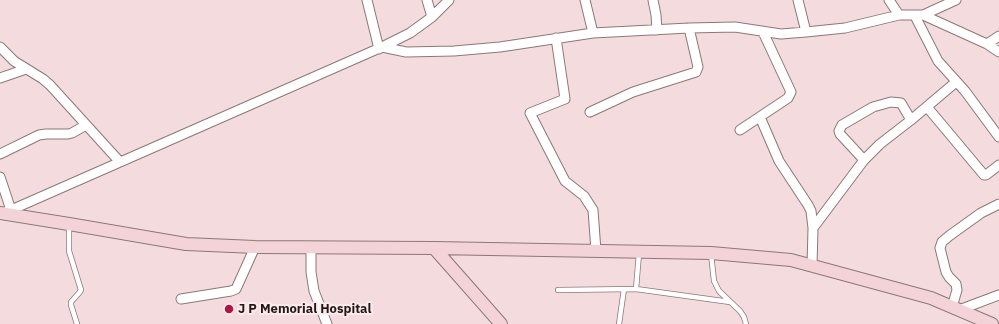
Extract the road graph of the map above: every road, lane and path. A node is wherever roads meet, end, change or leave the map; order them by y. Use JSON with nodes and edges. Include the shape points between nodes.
{"nodes":[{"id":1,"x":367,"y":0,"type":"edge"},
{"id":2,"x":427,"y":0,"type":"edge"},
{"id":3,"x":449,"y":0,"type":"edge"},
{"id":4,"x":585,"y":0,"type":"edge"},
{"id":5,"x":653,"y":0,"type":"edge"},
{"id":6,"x":798,"y":0,"type":"edge"},
{"id":7,"x":889,"y":0,"type":"edge"},
{"id":8,"x":956,"y":0,"type":"edge"},
{"id":9,"x":899,"y":14,"type":"junction"},
{"id":10,"x":919,"y":16,"type":"junction"},
{"id":11,"x":432,"y":17,"type":"junction"},
{"id":12,"x":689,"y":28,"type":"junction"},
{"id":13,"x":657,"y":30,"type":"junction"},
{"id":14,"x":763,"y":32,"type":"junction"},
{"id":15,"x":806,"y":32,"type":"junction"},
{"id":16,"x":593,"y":33,"type":"junction"},
{"id":17,"x":999,"y":36,"type":"edge"},
{"id":18,"x":556,"y":38,"type":"junction"},
{"id":19,"x":987,"y":44,"type":"junction"},
{"id":20,"x":0,"y":47,"type":"edge"},
{"id":21,"x":381,"y":48,"type":"junction"},
{"id":22,"x":999,"y":52,"type":"edge"},
{"id":23,"x":26,"y":69,"type":"junction"},
{"id":24,"x":0,"y":78,"type":"edge"},
{"id":25,"x":956,"y":82,"type":"junction"},
{"id":26,"x":927,"y":107,"type":"junction"},
{"id":27,"x":590,"y":112,"type":"dead end"},
{"id":28,"x":760,"y":117,"type":"junction"},
{"id":29,"x":911,"y":120,"type":"junction"},
{"id":30,"x":86,"y":125,"type":"junction"},
{"id":31,"x":740,"y":130,"type":"dead end"},
{"id":32,"x":999,"y":137,"type":"edge"},
{"id":33,"x":0,"y":154,"type":"edge"},
{"id":34,"x":864,"y":160,"type":"junction"},
{"id":35,"x":120,"y":162,"type":"junction"},
{"id":36,"x":999,"y":165,"type":"edge"},
{"id":37,"x":0,"y":177,"type":"edge"},
{"id":38,"x":999,"y":204,"type":"edge"},
{"id":39,"x":3,"y":213,"type":"edge"},
{"id":40,"x":69,"y":224,"type":"junction"},
{"id":41,"x":812,"y":228,"type":"junction"},
{"id":42,"x":254,"y":247,"type":"junction"},
{"id":43,"x":311,"y":247,"type":"junction"},
{"id":44,"x":434,"y":248,"type":"junction"},
{"id":45,"x":596,"y":251,"type":"junction"},
{"id":46,"x":639,"y":252,"type":"junction"},
{"id":47,"x":711,"y":253,"type":"junction"},
{"id":48,"x":812,"y":266,"type":"junction"},
{"id":49,"x":624,"y":289,"type":"junction"},
{"id":50,"x":636,"y":289,"type":"junction"},
{"id":51,"x":558,"y":290,"type":"dead end"},
{"id":52,"x":999,"y":295,"type":"edge"},
{"id":53,"x":181,"y":299,"type":"dead end"},
{"id":54,"x":730,"y":302,"type":"junction"},
{"id":55,"x":956,"y":309,"type":"junction"},
{"id":56,"x":77,"y":324,"type":"edge"},
{"id":57,"x":327,"y":324,"type":"edge"},
{"id":58,"x":501,"y":324,"type":"edge"},
{"id":59,"x":619,"y":324,"type":"edge"},
{"id":60,"x":746,"y":324,"type":"edge"},
{"id":61,"x":992,"y":324,"type":"edge"}],
"edges":[{"from":1,"to":21,"type":"street"},
{"from":2,"to":11,"type":"street"},
{"from":3,"to":11,"type":"street"},
{"from":4,"to":16,"type":"street"},
{"from":5,"to":13,"type":"street"},
{"from":6,"to":15,"type":"street"},
{"from":7,"to":9,"type":"street"},
{"from":8,"to":10,"type":"street"},
{"from":9,"to":10,"type":"street"},
{"from":9,"to":15,"type":"street","via":[[845,28]]},
{"from":10,"to":19,"type":"street"},
{"from":10,"to":25,"type":"street","via":[[938,61]]},
{"from":11,"to":21,"type":"street","via":[[410,33]]},
{"from":12,"to":13,"type":"street"},
{"from":12,"to":14,"type":"street","via":[[735,27]]},
{"from":12,"to":27,"type":"street","via":[[698,67],[696,72],[632,92]]},
{"from":13,"to":16,"type":"street"},
{"from":14,"to":15,"type":"street"},
{"from":14,"to":28,"type":"street","via":[[791,92],[788,98]]},
{"from":16,"to":18,"type":"street"},
{"from":17,"to":19,"type":"street"},
{"from":18,"to":21,"type":"street","via":[[454,51],[406,52]]},
{"from":18,"to":45,"type":"street","via":[[564,99],[530,114],[565,181],[584,196],[593,210]]},
{"from":19,"to":22,"type":"street"},
{"from":20,"to":23,"type":"street"},
{"from":21,"to":35,"type":"street"},
{"from":23,"to":24,"type":"street"},
{"from":23,"to":30,"type":"street","via":[[50,85]]},
{"from":25,"to":26,"type":"street"},
{"from":25,"to":32,"type":"street"},
{"from":26,"to":29,"type":"street"},
{"from":26,"to":36,"type":"street","via":[[984,175]]},
{"from":28,"to":31,"type":"street"},
{"from":28,"to":41,"type":"street","via":[[779,160],[811,211]]},
{"from":29,"to":34,"type":"street"},
{"from":29,"to":34,"type":"street","via":[[903,104],[891,102],[873,107],[842,125],[840,134]]},
{"from":30,"to":33,"type":"street","via":[[68,134],[39,135]]},
{"from":30,"to":35,"type":"street"},
{"from":34,"to":41,"type":"street"},
{"from":35,"to":39,"type":"street"},
{"from":37,"to":39,"type":"street"},
{"from":38,"to":55,"type":"street","via":[[942,242],[940,248],[946,272],[956,284]]},
{"from":39,"to":40,"type":"street"},
{"from":40,"to":42,"type":"street","via":[[186,244]]},
{"from":40,"to":56,"type":"lane","via":[[69,251],[81,290],[71,302]]},
{"from":41,"to":48,"type":"street"},
{"from":42,"to":43,"type":"street"},
{"from":42,"to":53,"type":"street","via":[[236,289]]},
{"from":43,"to":44,"type":"street"},
{"from":43,"to":57,"type":"street","via":[[314,291]]},
{"from":44,"to":45,"type":"street"},
{"from":44,"to":58,"type":"street"},
{"from":45,"to":46,"type":"street"},
{"from":46,"to":47,"type":"street"},
{"from":46,"to":50,"type":"lane"},
{"from":47,"to":48,"type":"street","via":[[791,260]]},
{"from":47,"to":54,"type":"lane","via":[[714,281],[719,291]]},
{"from":48,"to":55,"type":"street","via":[[931,298]]},
{"from":49,"to":50,"type":"lane"},
{"from":49,"to":51,"type":"lane"},
{"from":49,"to":59,"type":"lane"},
{"from":50,"to":54,"type":"lane"},
{"from":52,"to":55,"type":"street"},
{"from":54,"to":60,"type":"lane","via":[[744,317]]},
{"from":55,"to":61,"type":"street"}]}
